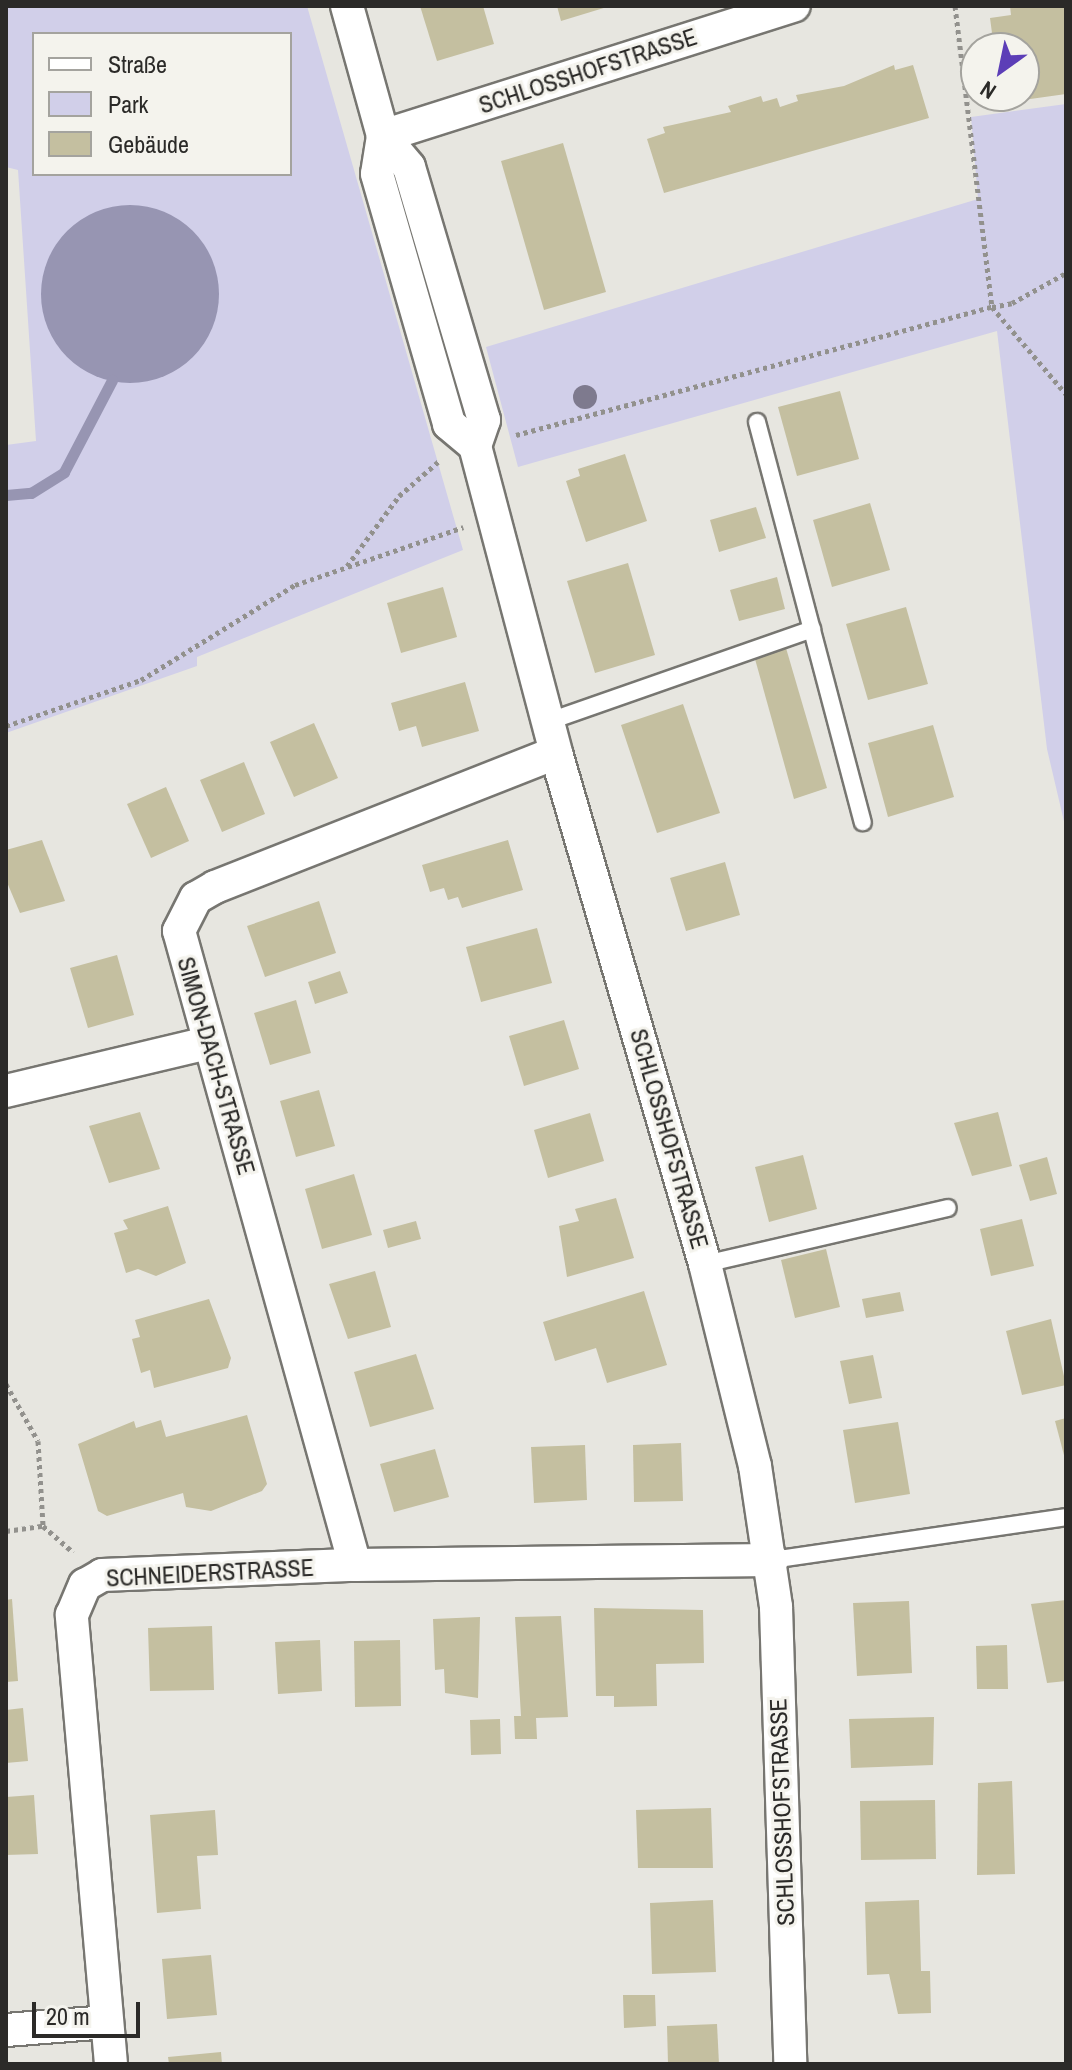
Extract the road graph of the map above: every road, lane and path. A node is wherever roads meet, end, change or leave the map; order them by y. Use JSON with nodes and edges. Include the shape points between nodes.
{"nodes":[{"id":1,"x":347,"y":6,"type":"edge"},
{"id":2,"x":794,"y":6,"type":"edge"},
{"id":3,"x":955,"y":6,"type":"edge"},
{"id":4,"x":383,"y":136,"type":"junction"},
{"id":5,"x":1066,"y":273,"type":"edge"},
{"id":6,"x":992,"y":307,"type":"junction"},
{"id":7,"x":1066,"y":394,"type":"edge"},
{"id":8,"x":757,"y":422,"type":"dead end"},
{"id":9,"x":475,"y":446,"type":"junction"},
{"id":10,"x":495,"y":517,"type":"junction"},
{"id":11,"x":347,"y":566,"type":"junction"},
{"id":12,"x":812,"y":629,"type":"junction"},
{"id":13,"x":547,"y":722,"type":"junction"},
{"id":14,"x":6,"y":726,"type":"edge"},
{"id":15,"x":556,"y":753,"type":"junction"},
{"id":16,"x":863,"y":822,"type":"dead end"},
{"id":17,"x":208,"y":1043,"type":"junction"},
{"id":18,"x":6,"y":1091,"type":"edge"},
{"id":19,"x":948,"y":1208,"type":"dead end"},
{"id":20,"x":705,"y":1264,"type":"junction"},
{"id":21,"x":6,"y":1384,"type":"edge"},
{"id":22,"x":1066,"y":1517,"type":"edge"},
{"id":23,"x":43,"y":1526,"type":"junction"},
{"id":24,"x":6,"y":1531,"type":"edge"},
{"id":25,"x":772,"y":1560,"type":"junction"},
{"id":26,"x":355,"y":1565,"type":"junction"},
{"id":27,"x":102,"y":1575,"type":"junction"},
{"id":28,"x":107,"y":2022,"type":"junction"},
{"id":29,"x":6,"y":2030,"type":"edge"},
{"id":30,"x":111,"y":2064,"type":"edge"},
{"id":31,"x":790,"y":2064,"type":"edge"}],
"edges":[{"from":1,"to":4,"type":"street","name":"SCHLOSSHOFSTRASSE"},
{"from":2,"to":4,"type":"street","name":"SCHLOSSHOFSTRASSE"},
{"from":3,"to":6,"type":"path"},
{"from":4,"to":9,"type":"street","name":"SCHLOSSHOFSTRASSE","via":[[377,174],[449,424]]},
{"from":5,"to":6,"type":"path"},
{"from":6,"to":7,"type":"path"},
{"from":6,"to":9,"type":"path"},
{"from":8,"to":12,"type":"lane"},
{"from":9,"to":10,"type":"street","name":"SCHLOSSHOFSTRASSE"},
{"from":9,"to":11,"type":"path","via":[[448,455],[412,482]]},
{"from":10,"to":11,"type":"path"},
{"from":10,"to":13,"type":"street","name":"SCHLOSSHOFSTRASSE"},
{"from":11,"to":14,"type":"path","via":[[295,585],[141,680]]},
{"from":12,"to":13,"type":"lane"},
{"from":12,"to":16,"type":"lane"},
{"from":13,"to":15,"type":"street","name":"SCHLOSSHOFSTRASSE"},
{"from":15,"to":17,"type":"street","name":"SIMON-DACH-STRASSE","via":[[196,898],[182,923],[181,951]]},
{"from":15,"to":20,"type":"street","name":"SCHLOSSHOFSTRASSE"},
{"from":17,"to":18,"type":"street"},
{"from":17,"to":26,"type":"street","name":"SIMON-DACH-STRASSE","via":[[297,1338]]},
{"from":19,"to":20,"type":"lane"},
{"from":20,"to":25,"type":"street","name":"SCHLOSSHOFSTRASSE"},
{"from":21,"to":23,"type":"path","via":[[38,1441]]},
{"from":22,"to":25,"type":"lane"},
{"from":23,"to":24,"type":"path"},
{"from":23,"to":27,"type":"path"},
{"from":25,"to":26,"type":"street","name":"SCHNEIDERSTRASSE"},
{"from":25,"to":31,"type":"street","name":"SCHLOSSHOFSTRASSE"},
{"from":26,"to":27,"type":"street","name":"SCHNEIDERSTRASSE"},
{"from":27,"to":28,"type":"street","name":"SCHNEIDERSTRASSE","via":[[85,1585],[72,1615]]},
{"from":28,"to":29,"type":"street"},
{"from":28,"to":30,"type":"street","name":"SCHNEIDERSTRASSE"}]}
